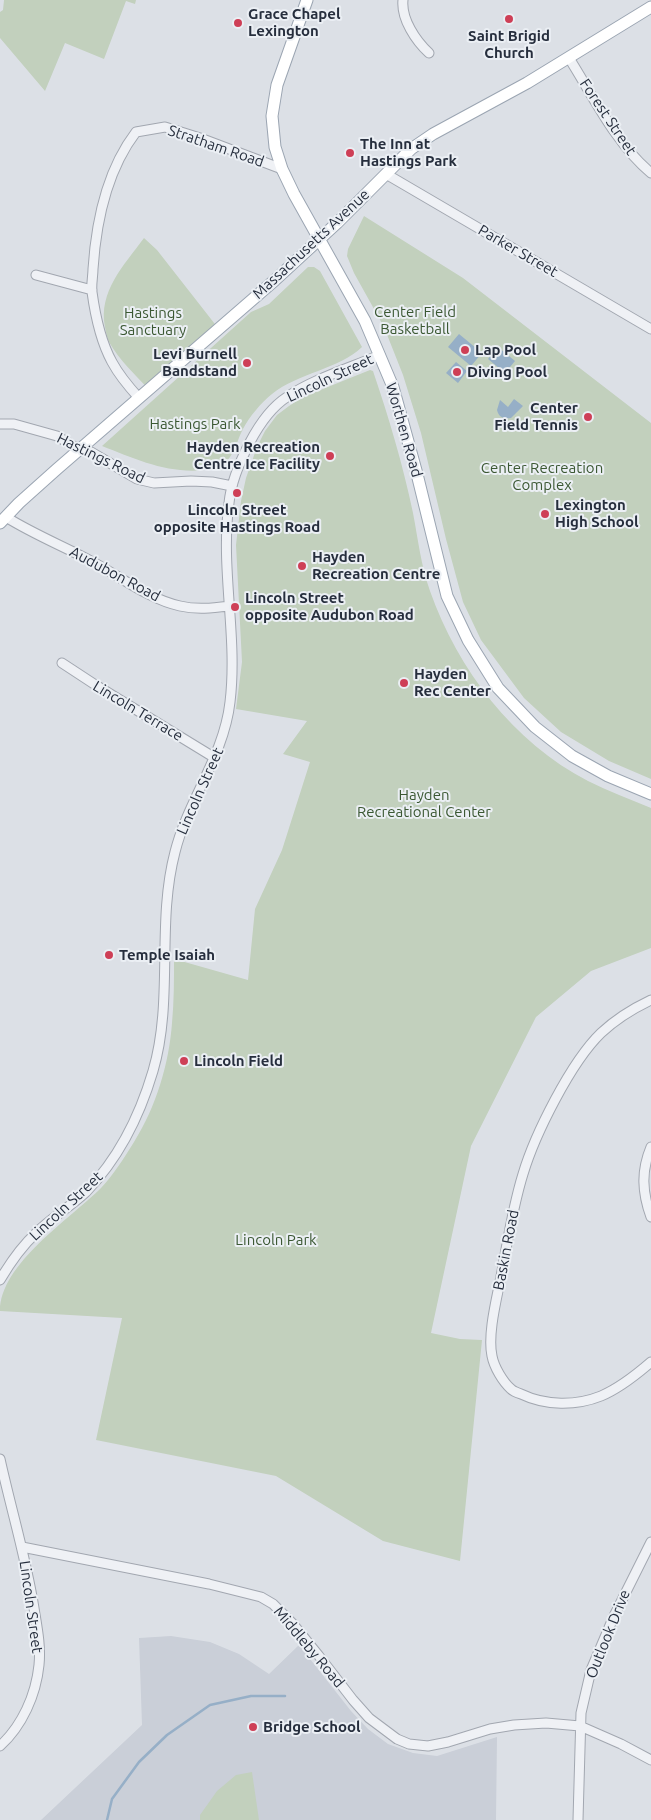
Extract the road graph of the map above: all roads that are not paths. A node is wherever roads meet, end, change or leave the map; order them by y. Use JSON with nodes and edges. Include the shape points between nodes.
{"nodes":[{"id":1,"x":307,"y":0,"type":"edge"},
{"id":2,"x":403,"y":0,"type":"edge"},
{"id":3,"x":651,"y":7,"type":"edge"},
{"id":4,"x":429,"y":53,"type":"dead end"},
{"id":5,"x":569,"y":58,"type":"junction"},
{"id":6,"x":282,"y":169,"type":"junction"},
{"id":7,"x":651,"y":173,"type":"edge"},
{"id":8,"x":386,"y":174,"type":"junction"},
{"id":9,"x":318,"y":238,"type":"junction"},
{"id":10,"x":36,"y":275,"type":"dead end"},
{"id":11,"x":92,"y":290,"type":"junction"},
{"id":12,"x":651,"y":329,"type":"edge"},
{"id":13,"x":380,"y":355,"type":"junction"},
{"id":14,"x":139,"y":398,"type":"junction"},
{"id":15,"x":0,"y":424,"type":"edge"},
{"id":16,"x":81,"y":449,"type":"junction"},
{"id":17,"x":232,"y":486,"type":"junction"},
{"id":18,"x":3,"y":520,"type":"edge"},
{"id":19,"x":230,"y":606,"type":"junction"},
{"id":20,"x":62,"y":663,"type":"dead end"},
{"id":21,"x":215,"y":758,"type":"junction"},
{"id":22,"x":651,"y":794,"type":"edge"},
{"id":23,"x":651,"y":1000,"type":"edge"},
{"id":24,"x":651,"y":1147,"type":"edge"},
{"id":25,"x":651,"y":1217,"type":"edge"},
{"id":26,"x":0,"y":1280,"type":"edge"},
{"id":27,"x":651,"y":1362,"type":"edge"},
{"id":28,"x":0,"y":1460,"type":"edge"},
{"id":29,"x":651,"y":1542,"type":"edge"},
{"id":30,"x":22,"y":1547,"type":"junction"},
{"id":31,"x":580,"y":1726,"type":"junction"},
{"id":32,"x":0,"y":1746,"type":"edge"},
{"id":33,"x":651,"y":1760,"type":"edge"},
{"id":34,"x":578,"y":1820,"type":"edge"}],
"edges":[{"from":1,"to":6,"type":"main road","name":"Worthen Road","via":[[277,85],[272,116],[275,147]]},
{"from":2,"to":4,"type":"street","via":[[407,21]]},
{"from":3,"to":5,"type":"main road","name":"Massachusetts Avenue"},
{"from":5,"to":7,"type":"street","name":"Forest Street","via":[[617,135]]},
{"from":5,"to":8,"type":"main road","name":"Massachusetts Avenue","via":[[433,134],[411,149]]},
{"from":6,"to":9,"type":"main road","name":"Worthen Road"},
{"from":6,"to":11,"type":"street","name":"Stratham Road","via":[[165,127],[136,132],[124,148],[109,184],[94,254]]},
{"from":8,"to":9,"type":"main road","name":"Massachusetts Avenue"},
{"from":8,"to":12,"type":"street","name":"Parker Street"},
{"from":9,"to":13,"type":"main road","name":"Worthen Road","via":[[365,321]]},
{"from":9,"to":14,"type":"main road","name":"Massachusetts Avenue","via":[[275,280]]},
{"from":10,"to":11,"type":"street"},
{"from":11,"to":14,"type":"street","via":[[98,322],[112,362]]},
{"from":13,"to":17,"type":"street","name":"Lincoln Street","via":[[298,391],[276,406],[256,430]]},
{"from":13,"to":22,"type":"main road","name":"Worthen Road","via":[[393,387],[447,596],[468,640],[498,688],[551,741],[608,776]]},
{"from":14,"to":16,"type":"main road","name":"Massachusetts Avenue"},
{"from":15,"to":16,"type":"street","name":"Hastings Road","via":[[14,424],[57,436]]},
{"from":16,"to":17,"type":"street","name":"Hastings Road","via":[[137,478],[154,483],[191,481]]},
{"from":16,"to":18,"type":"main road","name":"Massachusetts Avenue"},
{"from":17,"to":19,"type":"street","name":"Lincoln Street","via":[[227,538]]},
{"from":18,"to":19,"type":"street","name":"Audubon Road","via":[[170,603],[197,609]]},
{"from":19,"to":21,"type":"street","name":"Lincoln Street","via":[[233,652],[231,699]]},
{"from":20,"to":21,"type":"street","name":"Lincoln Terrace"},
{"from":21,"to":26,"type":"street","name":"Lincoln Street","via":[[190,808],[175,852],[166,902],[161,1028],[153,1070],[133,1124],[110,1164],[87,1191],[34,1234]]},
{"from":23,"to":27,"type":"street","name":"Baskin Road","via":[[617,1019],[584,1053],[540,1132],[516,1200],[491,1341],[492,1357],[511,1390],[530,1399],[554,1404],[603,1395],[624,1384]]},
{"from":24,"to":25,"type":"street","via":[[643,1182]]},
{"from":28,"to":30,"type":"street","name":"Lincoln Street"},
{"from":29,"to":31,"type":"street","name":"Outlook Drive","via":[[591,1670]]},
{"from":30,"to":31,"type":"street","name":"Middleby Road","via":[[261,1597],[293,1624],[369,1718],[409,1744],[428,1746],[514,1724]]},
{"from":30,"to":32,"type":"street","name":"Lincoln Street","via":[[38,1630],[39,1664],[27,1707],[13,1732]]},
{"from":31,"to":33,"type":"street","name":"Middleby Road"},
{"from":31,"to":34,"type":"street","name":"Outlook Drive"}]}
